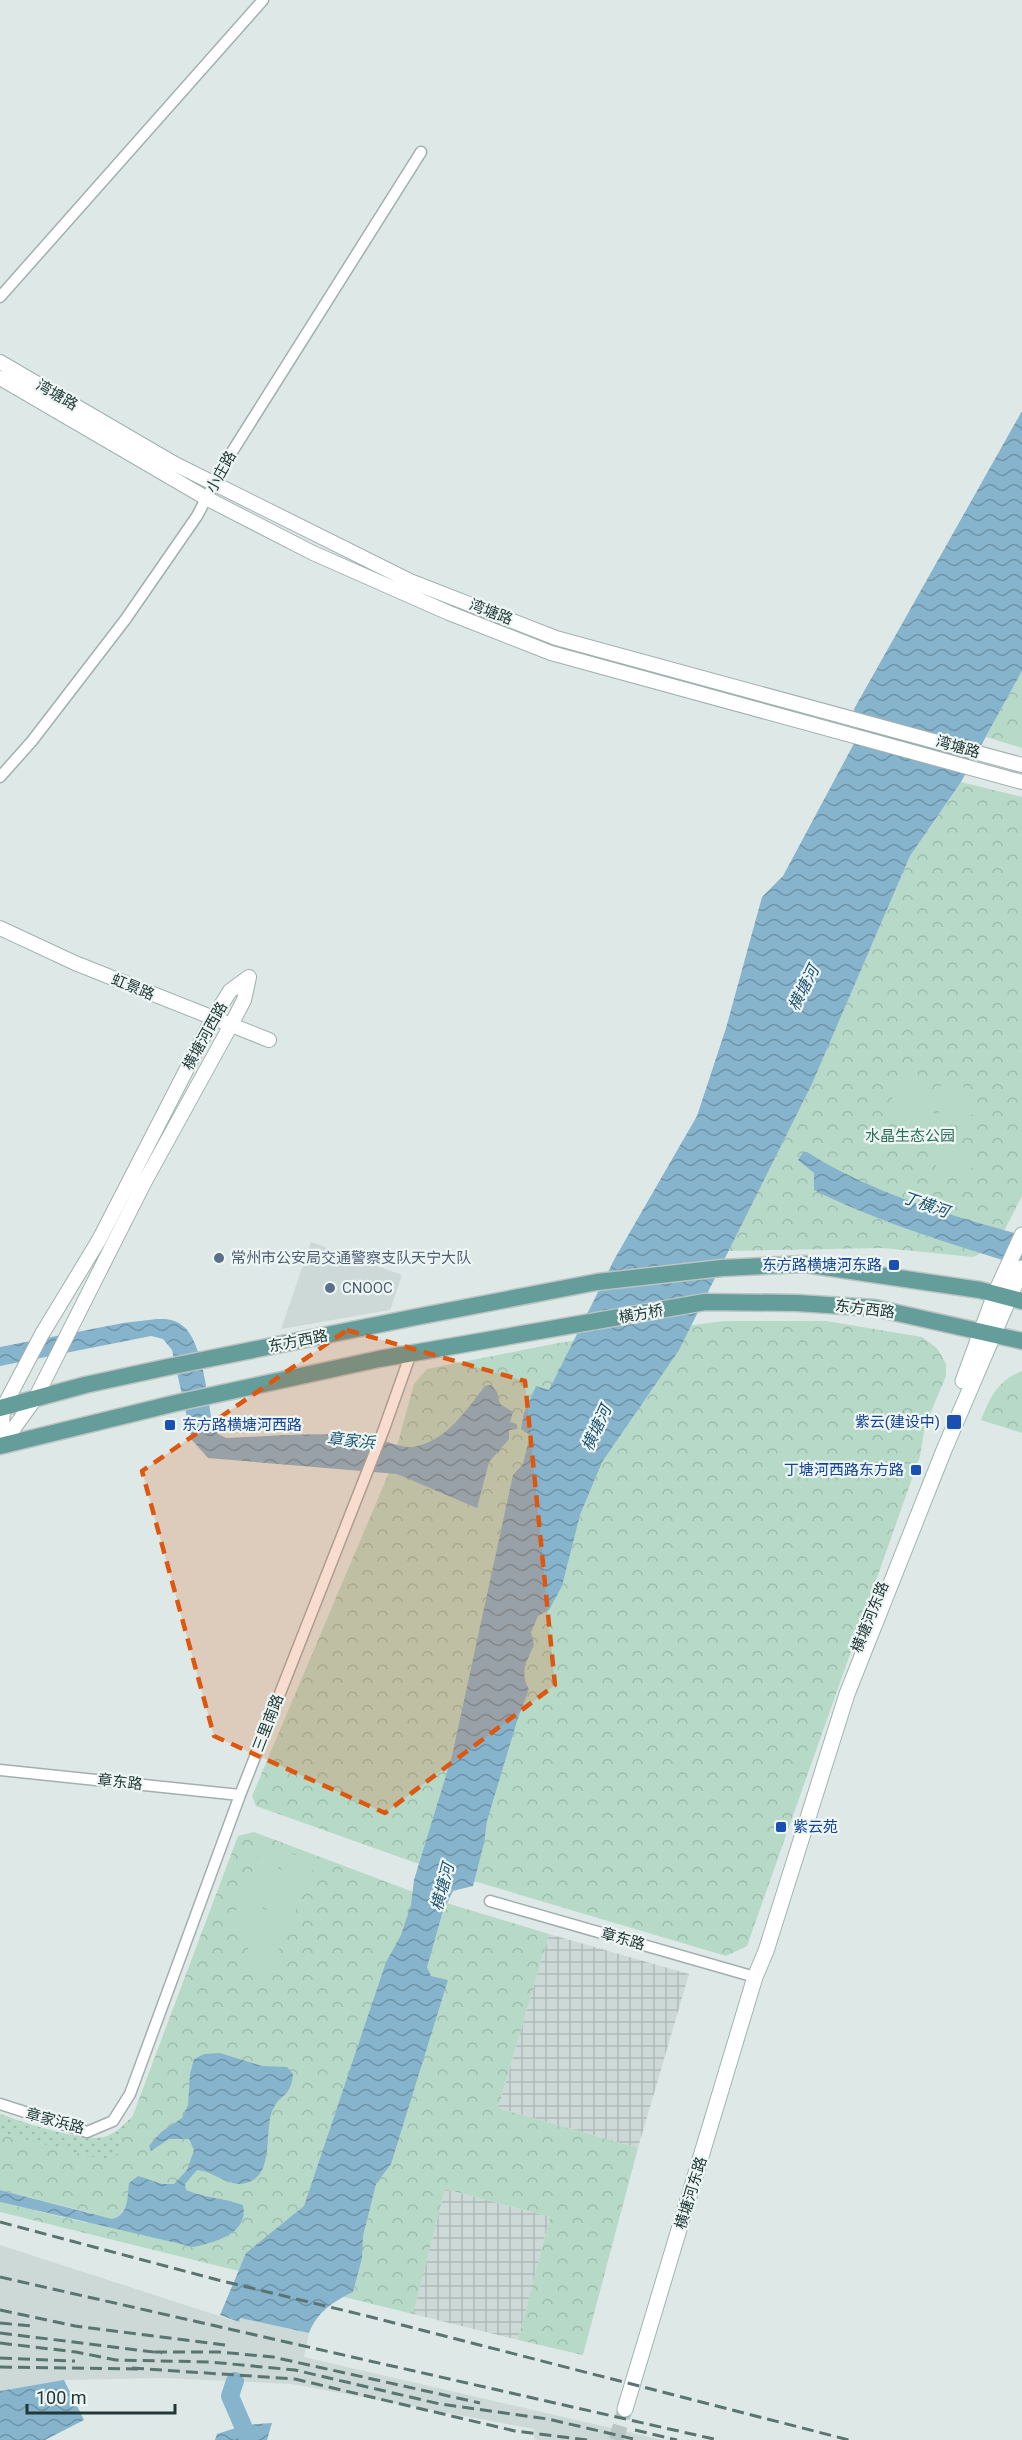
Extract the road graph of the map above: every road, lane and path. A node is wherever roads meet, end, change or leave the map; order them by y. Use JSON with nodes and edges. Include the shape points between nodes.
{"nodes":[{"id":1,"x":263,"y":0,"type":"edge"},
{"id":2,"x":421,"y":152,"type":"dead end"},
{"id":3,"x":0,"y":297,"type":"edge"},
{"id":4,"x":0,"y":362,"type":"edge"},
{"id":5,"x":0,"y":378,"type":"edge"},
{"id":6,"x":214,"y":483,"type":"junction"},
{"id":7,"x":206,"y":498,"type":"junction"},
{"id":8,"x":1022,"y":765,"type":"edge"},
{"id":9,"x":0,"y":777,"type":"edge"},
{"id":10,"x":1022,"y":782,"type":"edge"},
{"id":11,"x":0,"y":928,"type":"edge"},
{"id":12,"x":213,"y":1018,"type":"junction"},
{"id":13,"x":231,"y":1025,"type":"junction"},
{"id":14,"x":269,"y":1040,"type":"dead end"},
{"id":15,"x":1022,"y":1235,"type":"edge"},
{"id":16,"x":1018,"y":1267,"type":"edge"},
{"id":17,"x":1009,"y":1297,"type":"edge"},
{"id":18,"x":705,"y":1302,"type":"joint"},
{"id":19,"x":988,"y":1333,"type":"junction"},
{"id":20,"x":1022,"y":1341,"type":"edge"},
{"id":21,"x":411,"y":1353,"type":"junction"},
{"id":22,"x":35,"y":1399,"type":"junction"},
{"id":23,"x":2,"y":1408,"type":"edge"},
{"id":24,"x":0,"y":1446,"type":"edge"},
{"id":25,"x":0,"y":1770,"type":"edge"},
{"id":26,"x":240,"y":1795,"type":"junction"},
{"id":27,"x":490,"y":1902,"type":"dead end"},
{"id":28,"x":755,"y":1977,"type":"junction"},
{"id":29,"x":129,"y":2094,"type":"joint"},
{"id":30,"x":0,"y":2104,"type":"edge"},
{"id":31,"x":625,"y":2409,"type":"tunnel mouth"}],
"edges":[{"from":1,"to":3,"type":"street"},
{"from":2,"to":6,"type":"street","name":"小庄路"},
{"from":4,"to":6,"type":"street","name":"湾塘路"},
{"from":5,"to":7,"type":"street"},
{"from":6,"to":7,"type":"street","name":"小庄路"},
{"from":6,"to":8,"type":"street","name":"湾塘路","via":[[410,581],[556,638]]},
{"from":7,"to":9,"type":"street","name":"小庄路","via":[[125,620]]},
{"from":7,"to":10,"type":"street","via":[[312,553],[551,653]]},
{"from":11,"to":12,"type":"street","name":"虹景路","via":[[75,963]]},
{"from":12,"to":13,"type":"street","name":"虹景路"},
{"from":12,"to":13,"type":"street","name":"横塘河西路","via":[[230,991],[249,977],[244,1000]]},
{"from":12,"to":23,"type":"street","name":"横塘河西路","via":[[99,1240]]},
{"from":13,"to":14,"type":"street","name":"虹景路"},
{"from":13,"to":22,"type":"street","name":"横塘河西路","via":[[144,1183]]},
{"from":15,"to":16,"type":"main road","name":"横塘河东路"},
{"from":16,"to":17,"type":"main road","name":"横塘河东路"},
{"from":17,"to":19,"type":"main road","name":"横塘河东路"},
{"from":17,"to":22,"type":"main road","name":"东方西路","via":[[804,1264],[722,1268],[597,1282],[209,1358]]},
{"from":18,"to":19,"type":"main road","name":"东方西路","via":[[875,1308]]},
{"from":18,"to":21,"type":"main road","name":"横方桥"},
{"from":19,"to":20,"type":"main road","name":"东方西路"},
{"from":19,"to":28,"type":"main road","name":"横塘河东路","via":[[840,1690],[758,1949]]},
{"from":21,"to":24,"type":"main road","via":[[176,1403]]},
{"from":21,"to":26,"type":"street","name":"三里南路"},
{"from":22,"to":23,"type":"main road","name":"东方西路"},
{"from":22,"to":24,"type":"street","name":"横塘河西路"},
{"from":23,"to":24,"type":"street","name":"横塘河西路"},
{"from":25,"to":26,"type":"street","name":"章东路"},
{"from":26,"to":29,"type":"street","name":"三里南路"},
{"from":27,"to":28,"type":"street","name":"章东路"},
{"from":28,"to":31,"type":"main road","name":"横塘河东路"},
{"from":29,"to":30,"type":"street","name":"章家浜路","via":[[113,2121],[87,2132]]}]}
